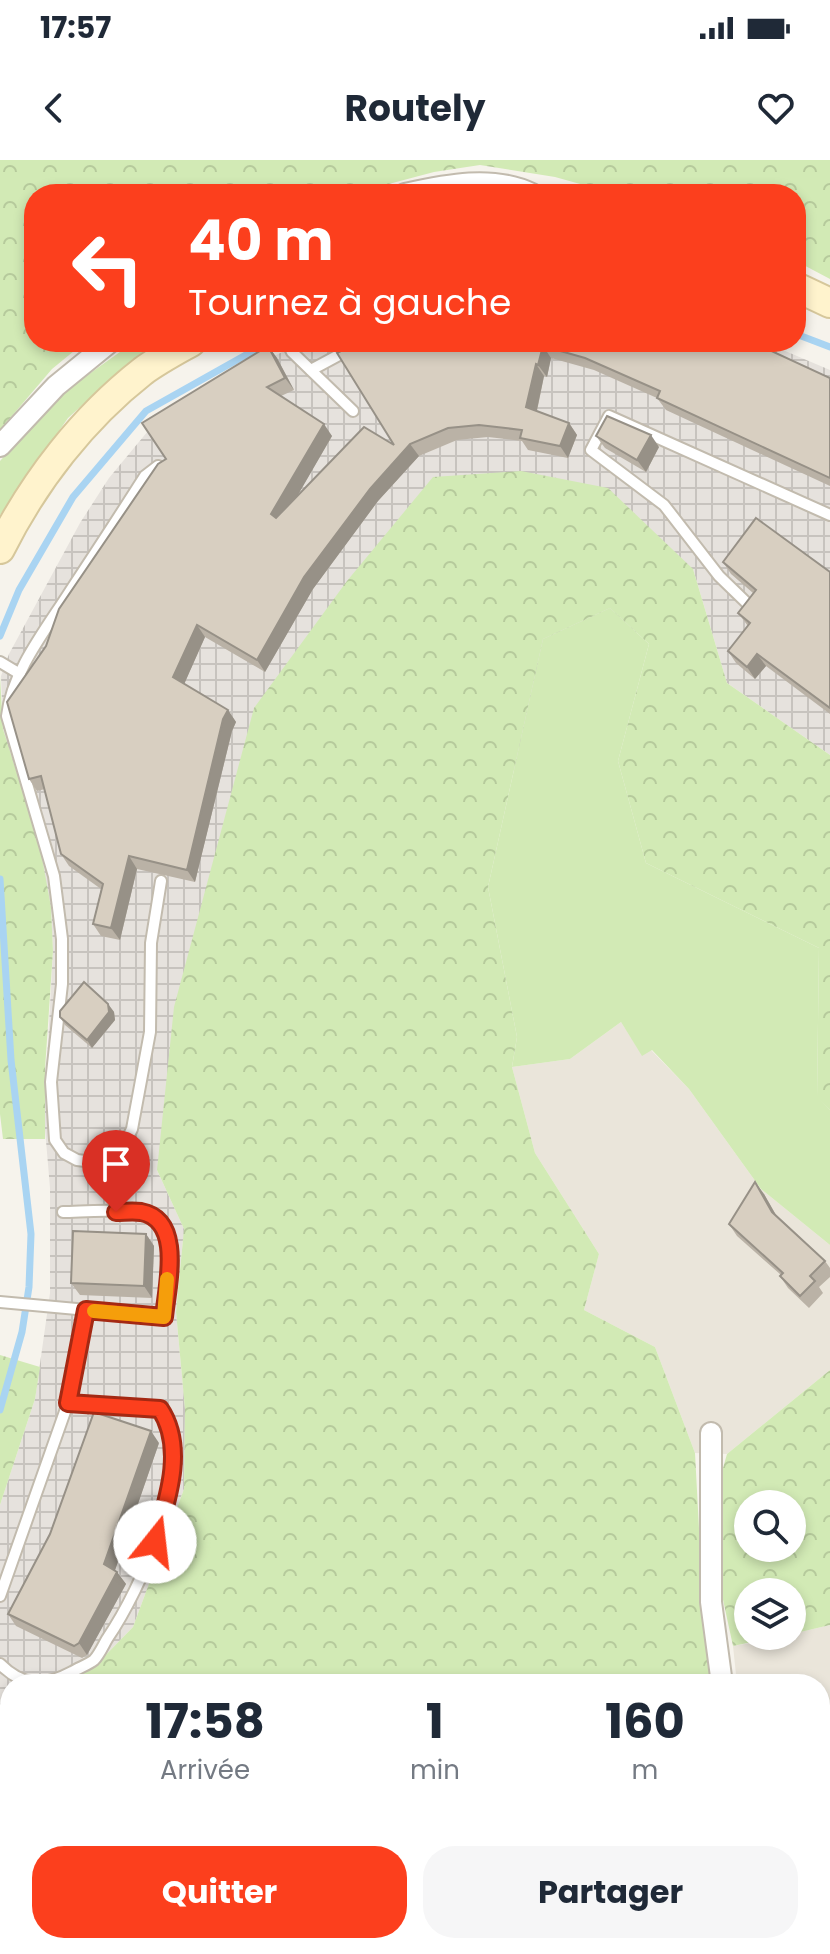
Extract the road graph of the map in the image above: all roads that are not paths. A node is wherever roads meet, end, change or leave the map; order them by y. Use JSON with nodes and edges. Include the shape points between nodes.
{"nodes":[{"id":1,"x":446,"y":184,"type":"edge"},
{"id":2,"x":490,"y":184,"type":"edge"},
{"id":3,"x":806,"y":292,"type":"edge"},
{"id":4,"x":830,"y":303,"type":"edge"},
{"id":5,"x":98,"y":352,"type":"edge"},
{"id":6,"x":174,"y":352,"type":"edge"},
{"id":7,"x":295,"y":352,"type":"edge"},
{"id":8,"x":344,"y":352,"type":"edge"},
{"id":9,"x":311,"y":370,"type":"junction"},
{"id":10,"x":353,"y":411,"type":"dead end"},
{"id":11,"x":0,"y":446,"type":"edge"},
{"id":12,"x":158,"y":466,"type":"edge"},
{"id":13,"x":830,"y":515,"type":"edge"},
{"id":14,"x":0,"y":549,"type":"edge"},
{"id":15,"x":752,"y":608,"type":"edge"},
{"id":16,"x":1,"y":663,"type":"edge"},
{"id":17,"x":20,"y":674,"type":"junction"},
{"id":18,"x":161,"y":881,"type":"edge"},
{"id":19,"x":63,"y":1212,"type":"dead end"},
{"id":20,"x":0,"y":1302,"type":"edge"},
{"id":21,"x":86,"y":1310,"type":"junction"},
{"id":22,"x":68,"y":1403,"type":"junction"},
{"id":23,"x":711,"y":1433,"type":"dead end"},
{"id":24,"x":0,"y":1596,"type":"edge"},
{"id":25,"x":67,"y":1674,"type":"edge"},
{"id":26,"x":721,"y":1674,"type":"edge"}],
"edges":[{"from":1,"to":2,"type":"street"},
{"from":3,"to":4,"type":"street"},
{"from":5,"to":11,"type":"street","via":[[56,386]]},
{"from":6,"to":14,"type":"street","via":[[145,369],[86,423],[29,498]]},
{"from":7,"to":9,"type":"lane"},
{"from":8,"to":9,"type":"lane"},
{"from":9,"to":10,"type":"lane"},
{"from":12,"to":17,"type":"lane","via":[[145,476]]},
{"from":13,"to":15,"type":"lane","via":[[609,416],[591,450],[664,505],[719,576]]},
{"from":16,"to":17,"type":"lane"},
{"from":17,"to":18,"type":"lane","via":[[7,716],[54,876],[62,939],[51,1082],[55,1140],[77,1160],[107,1158],[124,1145],[132,1129],[150,1032],[151,943]]},
{"from":19,"to":21,"type":"lane","via":[[143,1212],[161,1221],[168,1235],[164,1317]]},
{"from":20,"to":21,"type":"lane"},
{"from":21,"to":22,"type":"lane"},
{"from":22,"to":24,"type":"lane"},
{"from":22,"to":25,"type":"lane","via":[[160,1409],[173,1449],[169,1493],[155,1542],[124,1615],[93,1660]]},
{"from":23,"to":26,"type":"street","via":[[711,1602]]}]}
